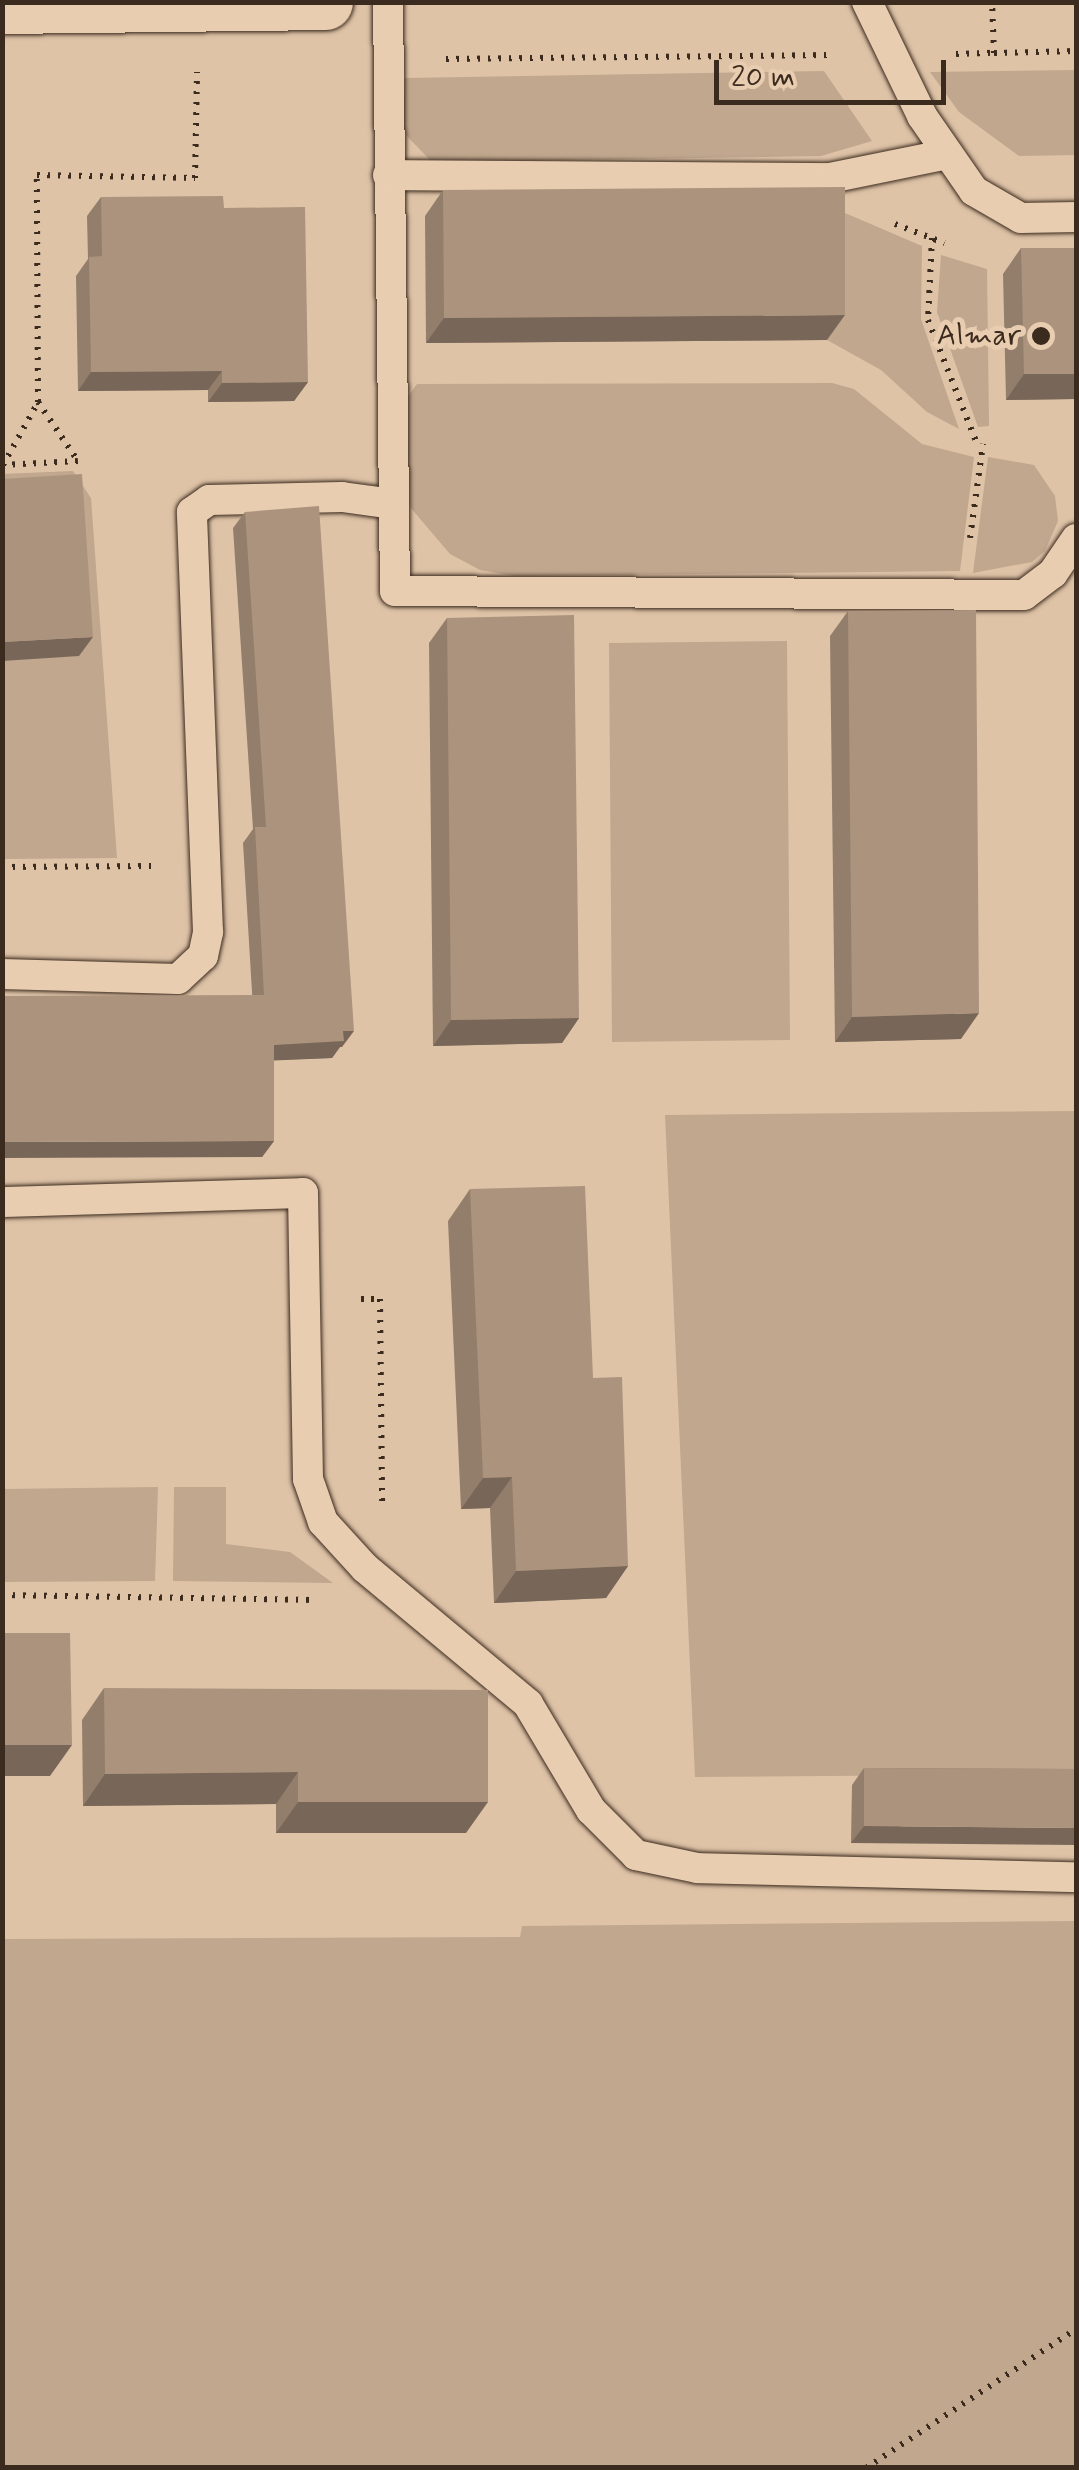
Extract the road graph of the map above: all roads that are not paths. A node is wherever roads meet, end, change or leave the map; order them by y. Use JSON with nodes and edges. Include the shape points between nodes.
{"nodes":[{"id":1,"x":324,"y":2,"type":"edge"},
{"id":2,"x":388,"y":2,"type":"edge"},
{"id":3,"x":866,"y":2,"type":"edge"},
{"id":4,"x":2,"y":6,"type":"edge"},
{"id":5,"x":948,"y":154,"type":"junction"},
{"id":6,"x":388,"y":175,"type":"junction"},
{"id":7,"x":1076,"y":218,"type":"edge"},
{"id":8,"x":393,"y":504,"type":"junction"},
{"id":9,"x":1076,"y":539,"type":"edge"},
{"id":10,"x":2,"y":974,"type":"edge"},
{"id":11,"x":2,"y":1202,"type":"edge"},
{"id":12,"x":1076,"y":1877,"type":"edge"}],
"edges":[{"from":1,"to":4,"type":"street"},
{"from":2,"to":6,"type":"lane"},
{"from":3,"to":5,"type":"lane"},
{"from":5,"to":6,"type":"lane","via":[[830,178]]},
{"from":5,"to":7,"type":"lane","via":[[995,206],[1021,218]]},
{"from":6,"to":8,"type":"lane"},
{"from":8,"to":9,"type":"lane","via":[[395,591],[1024,595],[1053,572]]},
{"from":8,"to":10,"type":"lane","via":[[342,497],[210,500],[192,512],[203,956],[178,979]]},
{"from":11,"to":12,"type":"lane","via":[[303,1194],[308,1479],[333,1540],[528,1704],[591,1810],[636,1854],[697,1868]]}]}
